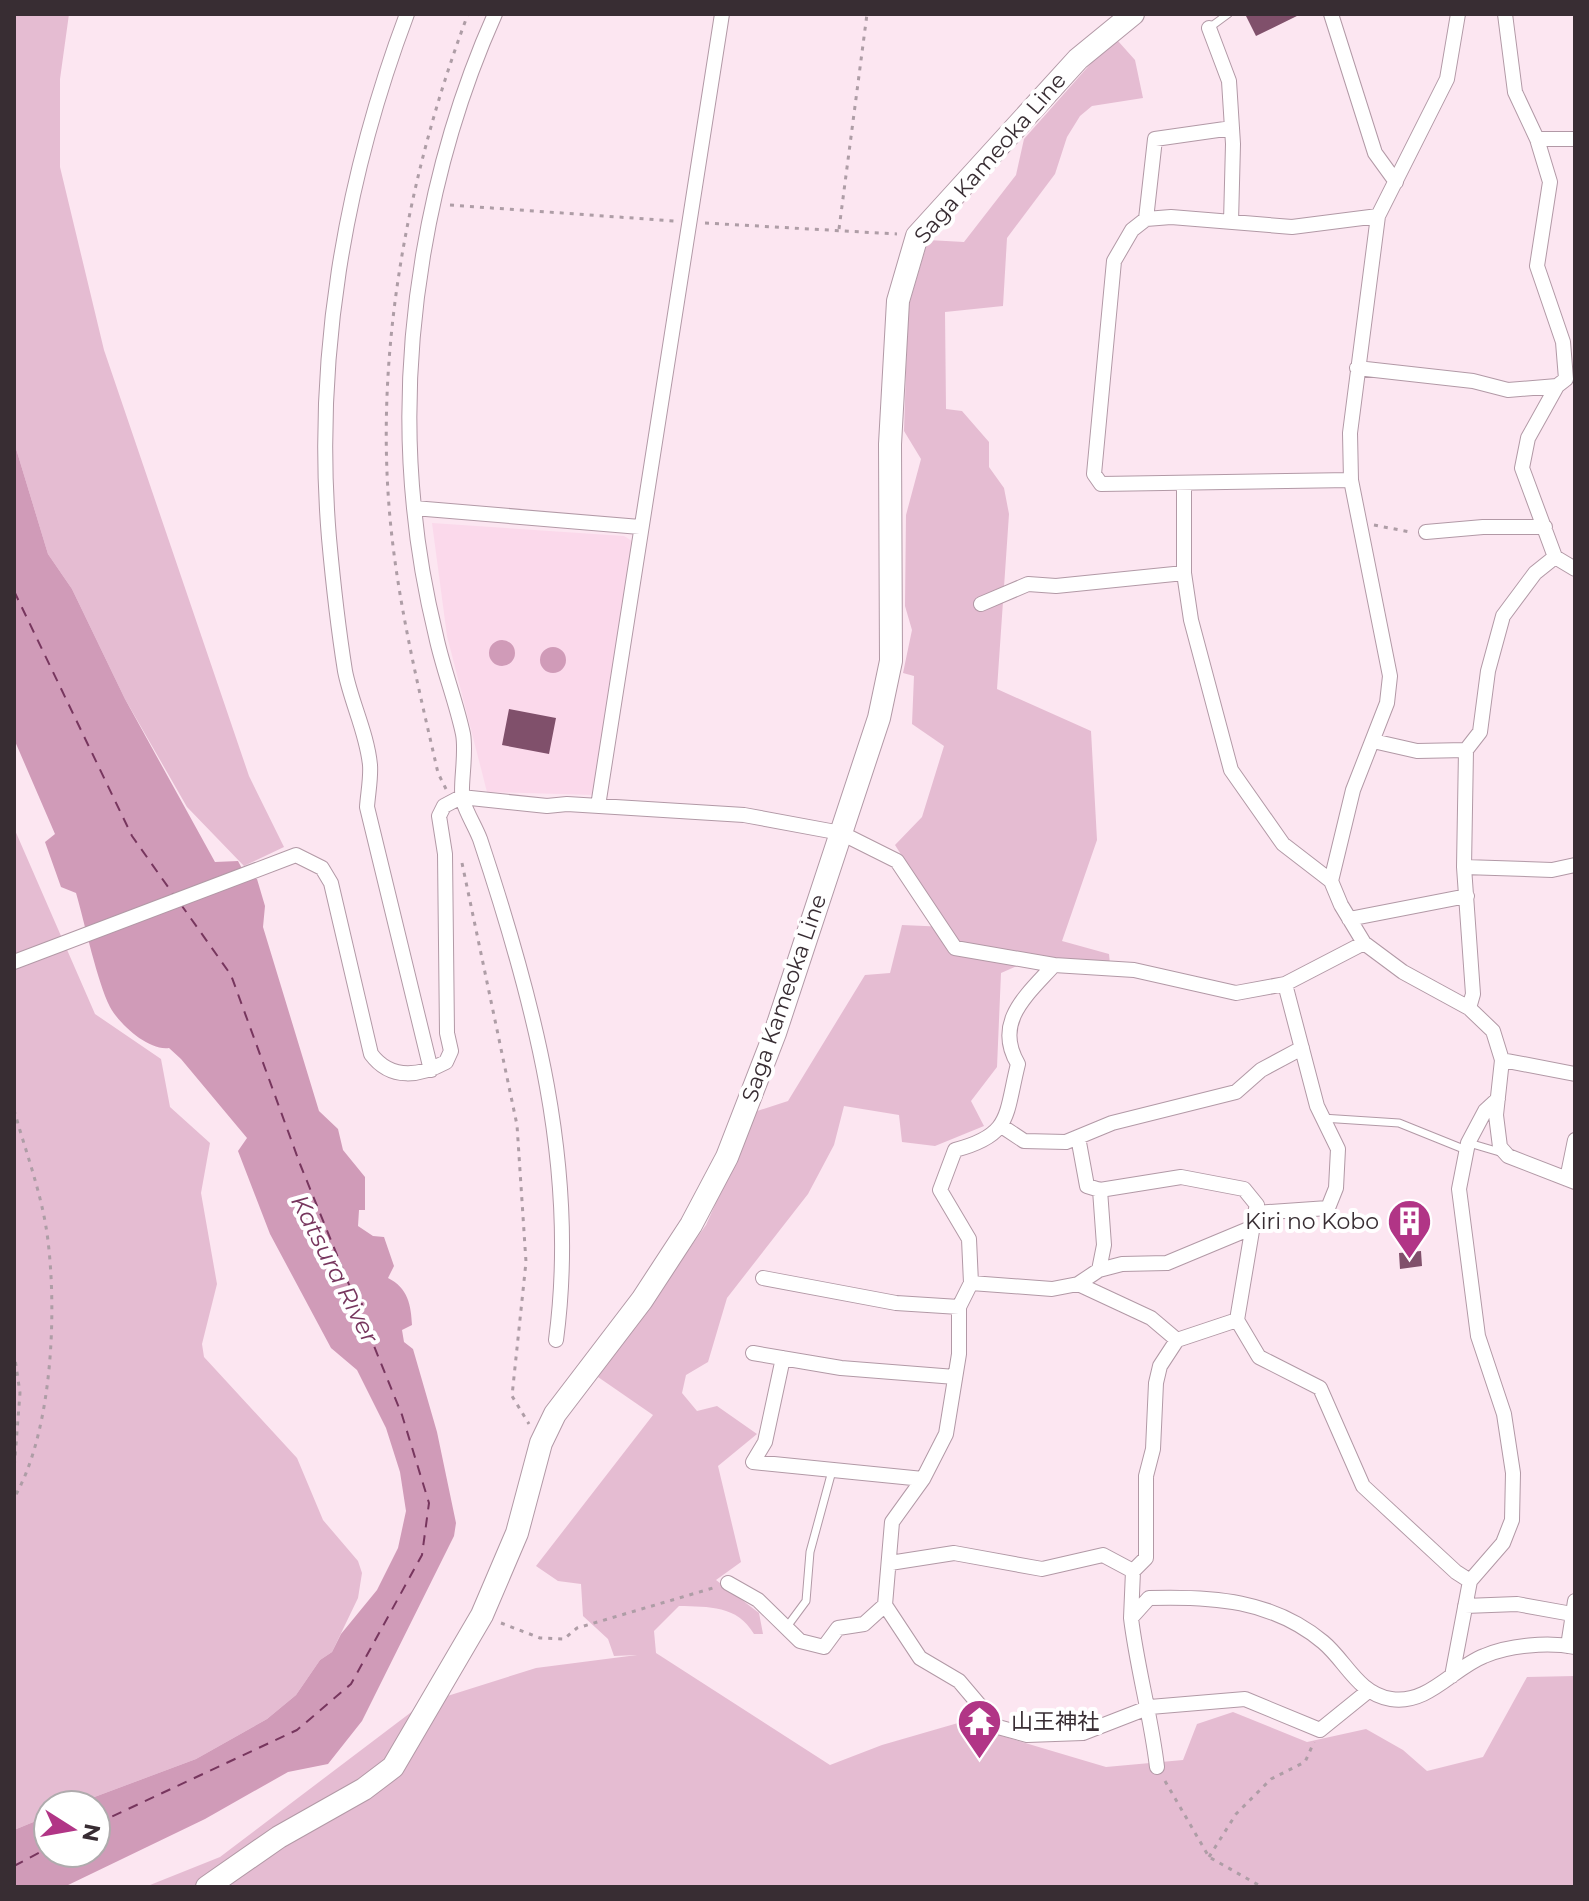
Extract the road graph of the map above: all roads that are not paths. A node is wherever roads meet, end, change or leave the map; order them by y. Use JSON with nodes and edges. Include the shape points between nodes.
{"nodes":[{"id":1,"x":407,"y":14,"type":"edge"},
{"id":2,"x":495,"y":14,"type":"edge"},
{"id":3,"x":722,"y":14,"type":"edge"},
{"id":4,"x":1133,"y":14,"type":"edge"},
{"id":5,"x":1228,"y":14,"type":"edge"},
{"id":6,"x":1331,"y":14,"type":"edge"},
{"id":7,"x":1458,"y":14,"type":"edge"},
{"id":8,"x":1505,"y":14,"type":"edge"},
{"id":9,"x":1209,"y":28,"type":"joint"},
{"id":10,"x":1232,"y":128,"type":"junction"},
{"id":11,"x":1537,"y":139,"type":"junction"},
{"id":12,"x":1575,"y":139,"type":"edge"},
{"id":13,"x":1396,"y":182,"type":"junction"},
{"id":14,"x":1378,"y":216,"type":"junction"},
{"id":15,"x":1146,"y":219,"type":"junction"},
{"id":16,"x":1231,"y":222,"type":"junction"},
{"id":17,"x":1357,"y":368,"type":"junction"},
{"id":18,"x":1566,"y":382,"type":"edge"},
{"id":19,"x":1351,"y":480,"type":"junction"},
{"id":20,"x":1184,"y":485,"type":"junction"},
{"id":21,"x":414,"y":508,"type":"junction"},
{"id":22,"x":640,"y":527,"type":"junction"},
{"id":23,"x":1545,"y":527,"type":"junction"},
{"id":24,"x":1426,"y":532,"type":"road end"},
{"id":25,"x":1555,"y":557,"type":"junction"},
{"id":26,"x":1575,"y":569,"type":"edge"},
{"id":27,"x":1184,"y":573,"type":"junction"},
{"id":28,"x":981,"y":604,"type":"dead end"},
{"id":29,"x":1373,"y":741,"type":"junction"},
{"id":30,"x":1466,"y":750,"type":"junction"},
{"id":31,"x":461,"y":797,"type":"junction"},
{"id":32,"x":598,"y":806,"type":"junction"},
{"id":33,"x":841,"y":833,"type":"junction"},
{"id":34,"x":1575,"y":865,"type":"edge"},
{"id":35,"x":1464,"y":867,"type":"junction"},
{"id":36,"x":1331,"y":881,"type":"junction"},
{"id":37,"x":1467,"y":896,"type":"junction"},
{"id":38,"x":1349,"y":919,"type":"junction"},
{"id":39,"x":1364,"y":943,"type":"junction"},
{"id":40,"x":14,"y":962,"type":"edge"},
{"id":41,"x":1054,"y":965,"type":"junction"},
{"id":42,"x":1285,"y":984,"type":"junction"},
{"id":43,"x":1469,"y":1008,"type":"junction"},
{"id":44,"x":1302,"y":1048,"type":"junction"},
{"id":45,"x":1502,"y":1060,"type":"junction"},
{"id":46,"x":431,"y":1070,"type":"junction"},
{"id":47,"x":1575,"y":1074,"type":"edge"},
{"id":48,"x":1498,"y":1099,"type":"junction"},
{"id":49,"x":1322,"y":1118,"type":"junction"},
{"id":50,"x":1003,"y":1127,"type":"junction"},
{"id":51,"x":1078,"y":1137,"type":"junction"},
{"id":52,"x":1575,"y":1140,"type":"edge"},
{"id":53,"x":1467,"y":1146,"type":"junction"},
{"id":54,"x":1505,"y":1153,"type":"junction"},
{"id":55,"x":1571,"y":1180,"type":"edge"},
{"id":56,"x":1100,"y":1190,"type":"junction"},
{"id":57,"x":1253,"y":1221,"type":"junction"},
{"id":58,"x":1099,"y":1270,"type":"junction"},
{"id":59,"x":763,"y":1278,"type":"dead end"},
{"id":60,"x":971,"y":1283,"type":"junction"},
{"id":61,"x":1078,"y":1284,"type":"junction"},
{"id":62,"x":959,"y":1307,"type":"junction"},
{"id":63,"x":1237,"y":1320,"type":"junction"},
{"id":64,"x":556,"y":1340,"type":"dead end"},
{"id":65,"x":1177,"y":1340,"type":"junction"},
{"id":66,"x":753,"y":1353,"type":"dead end"},
{"id":67,"x":783,"y":1358,"type":"junction"},
{"id":68,"x":955,"y":1377,"type":"junction"},
{"id":69,"x":833,"y":1469,"type":"junction"},
{"id":70,"x":923,"y":1479,"type":"junction"},
{"id":71,"x":890,"y":1563,"type":"junction"},
{"id":72,"x":1133,"y":1571,"type":"junction"},
{"id":73,"x":1470,"y":1581,"type":"junction"},
{"id":74,"x":728,"y":1583,"type":"road end"},
{"id":75,"x":885,"y":1605,"type":"junction"},
{"id":76,"x":1465,"y":1606,"type":"junction"},
{"id":77,"x":1574,"y":1607,"type":"edge"},
{"id":78,"x":1131,"y":1618,"type":"junction"},
{"id":79,"x":786,"y":1628,"type":"junction"},
{"id":80,"x":1572,"y":1647,"type":"edge"},
{"id":81,"x":1452,"y":1676,"type":"junction"},
{"id":82,"x":1367,"y":1692,"type":"junction"},
{"id":83,"x":1150,"y":1707,"type":"junction"},
{"id":84,"x":1157,"y":1767,"type":"road end"},
{"id":85,"x":207,"y":1887,"type":"edge"}],
"edges":[{"from":1,"to":46,"type":"street","via":[[362,154],[339,266],[327,356],[328,507],[346,673],[370,764],[367,807]]},
{"from":2,"to":21,"type":"street","via":[[449,143],[426,249],[415,323]]},
{"from":3,"to":22,"type":"street"},
{"from":4,"to":33,"type":"main road","name":"Saga Kameoka Line","via":[[1078,59],[910,250],[898,301],[890,444],[891,661],[879,718]]},
{"from":5,"to":9,"type":"lane"},
{"from":6,"to":13,"type":"street","via":[[1375,153]]},
{"from":7,"to":13,"type":"street","via":[[1447,79]]},
{"from":8,"to":11,"type":"street","via":[[1515,92]]},
{"from":9,"to":10,"type":"street","via":[[1229,81]]},
{"from":10,"to":15,"type":"street","via":[[1155,139]]},
{"from":10,"to":16,"type":"street"},
{"from":11,"to":12,"type":"street"},
{"from":11,"to":18,"type":"street","via":[[1550,182],[1537,266],[1563,342]]},
{"from":13,"to":14,"type":"street"},
{"from":14,"to":16,"type":"street","via":[[1292,227]]},
{"from":14,"to":17,"type":"street"},
{"from":15,"to":16,"type":"street"},
{"from":15,"to":20,"type":"street","via":[[1132,230],[1114,261],[1094,474],[1101,484]]},
{"from":17,"to":18,"type":"street","via":[[1508,390]]},
{"from":17,"to":19,"type":"street"},
{"from":18,"to":23,"type":"street","via":[[1528,438],[1522,468]]},
{"from":19,"to":20,"type":"street"},
{"from":19,"to":29,"type":"street","via":[[1390,676]]},
{"from":20,"to":27,"type":"street"},
{"from":21,"to":22,"type":"street"},
{"from":21,"to":31,"type":"street","via":[[435,634],[463,735],[467,764]]},
{"from":22,"to":32,"type":"street"},
{"from":23,"to":24,"type":"street"},
{"from":23,"to":25,"type":"street"},
{"from":25,"to":26,"type":"street"},
{"from":25,"to":30,"type":"street","via":[[1535,573],[1503,616],[1488,671],[1480,732]]},
{"from":27,"to":28,"type":"street","via":[[1028,584]]},
{"from":27,"to":36,"type":"street","via":[[1199,656],[1231,770],[1283,844]]},
{"from":29,"to":30,"type":"street","via":[[1417,751]]},
{"from":29,"to":36,"type":"street","via":[[1353,790]]},
{"from":30,"to":35,"type":"street"},
{"from":31,"to":32,"type":"street"},
{"from":31,"to":46,"type":"street","via":[[444,806],[439,816],[445,854],[451,1051],[446,1062]]},
{"from":31,"to":64,"type":"street","via":[[508,930],[556,1131],[563,1212],[563,1291]]},
{"from":32,"to":33,"type":"street","via":[[744,815]]},
{"from":33,"to":41,"type":"street","via":[[897,861],[955,948]]},
{"from":33,"to":85,"type":"main road","name":"Saga Kameoka Line","via":[[775,1033],[727,1157],[642,1300],[555,1414],[541,1443],[517,1533],[482,1615],[393,1767]]},
{"from":34,"to":35,"type":"street","via":[[1552,870]]},
{"from":35,"to":37,"type":"street"},
{"from":36,"to":38,"type":"street"},
{"from":37,"to":38,"type":"street"},
{"from":37,"to":43,"type":"street","via":[[1473,994]]},
{"from":38,"to":39,"type":"street"},
{"from":39,"to":42,"type":"street"},
{"from":39,"to":43,"type":"street","via":[[1403,972]]},
{"from":40,"to":46,"type":"street","via":[[296,855],[322,868],[331,883],[371,1054],[378,1064],[407,1075]]},
{"from":41,"to":42,"type":"street","via":[[1134,970],[1236,993]]},
{"from":41,"to":50,"type":"street","via":[[1020,1003],[1010,1024],[1008,1047],[1018,1064]]},
{"from":42,"to":44,"type":"street"},
{"from":43,"to":45,"type":"street","via":[[1493,1031]]},
{"from":44,"to":49,"type":"street"},
{"from":44,"to":51,"type":"street","via":[[1261,1070],[1236,1092],[1112,1123]]},
{"from":45,"to":47,"type":"street"},
{"from":45,"to":48,"type":"street"},
{"from":48,"to":53,"type":"street","via":[[1485,1111]]},
{"from":48,"to":54,"type":"street","via":[[1497,1135]]},
{"from":49,"to":53,"type":"lane","via":[[1399,1123]]},
{"from":49,"to":57,"type":"street","via":[[1338,1149],[1336,1188],[1328,1208]]},
{"from":50,"to":51,"type":"street","via":[[1024,1141],[1044,1144]]},
{"from":50,"to":60,"type":"street","via":[[987,1140],[955,1150],[940,1190],[969,1239]]},
{"from":51,"to":56,"type":"street","via":[[1087,1186]]},
{"from":52,"to":55,"type":"street"},
{"from":53,"to":54,"type":"lane"},
{"from":53,"to":73,"type":"street","via":[[1459,1189],[1470,1292],[1478,1336],[1504,1414],[1513,1473],[1512,1520],[1503,1543]]},
{"from":54,"to":55,"type":"street"},
{"from":56,"to":57,"type":"street","via":[[1181,1177],[1244,1189],[1257,1205]]},
{"from":56,"to":58,"type":"street","via":[[1104,1245]]},
{"from":57,"to":58,"type":"street","via":[[1167,1263]]},
{"from":57,"to":63,"type":"street"},
{"from":58,"to":61,"type":"street"},
{"from":59,"to":62,"type":"street","via":[[896,1303]]},
{"from":60,"to":61,"type":"street","via":[[1052,1289]]},
{"from":60,"to":62,"type":"street"},
{"from":61,"to":65,"type":"street","via":[[1151,1318]]},
{"from":62,"to":68,"type":"street"},
{"from":63,"to":65,"type":"street"},
{"from":63,"to":73,"type":"street","via":[[1259,1357],[1320,1388],[1363,1486]]},
{"from":65,"to":72,"type":"street","via":[[1156,1383],[1153,1449],[1146,1476],[1146,1558]]},
{"from":66,"to":67,"type":"street"},
{"from":67,"to":68,"type":"street"},
{"from":67,"to":69,"type":"street","via":[[765,1442],[753,1462]]},
{"from":68,"to":70,"type":"street","via":[[946,1434]]},
{"from":69,"to":70,"type":"street"},
{"from":69,"to":79,"type":"lane","via":[[810,1552],[806,1601]]},
{"from":70,"to":71,"type":"street","via":[[892,1522]]},
{"from":71,"to":72,"type":"street","via":[[954,1553],[1042,1569],[1103,1555]]},
{"from":71,"to":75,"type":"street"},
{"from":72,"to":78,"type":"street"},
{"from":73,"to":76,"type":"street"},
{"from":74,"to":79,"type":"street","via":[[758,1600]]},
{"from":75,"to":79,"type":"street","via":[[864,1624],[838,1628],[824,1647],[800,1641]]},
{"from":75,"to":83,"type":"street","via":[[920,1658],[959,1681],[998,1727],[1027,1735],[1083,1733]]},
{"from":76,"to":77,"type":"street"},
{"from":76,"to":81,"type":"street"},
{"from":77,"to":80,"type":"street"},
{"from":78,"to":82,"type":"street","via":[[1149,1598],[1195,1597],[1227,1599],[1290,1617],[1325,1643]]},
{"from":78,"to":83,"type":"street"},
{"from":80,"to":81,"type":"street","via":[[1522,1647],[1483,1656]]},
{"from":81,"to":82,"type":"street","via":[[1435,1689],[1394,1700]]},
{"from":82,"to":83,"type":"street","via":[[1320,1730],[1245,1699]]},
{"from":83,"to":84,"type":"street"}]}
